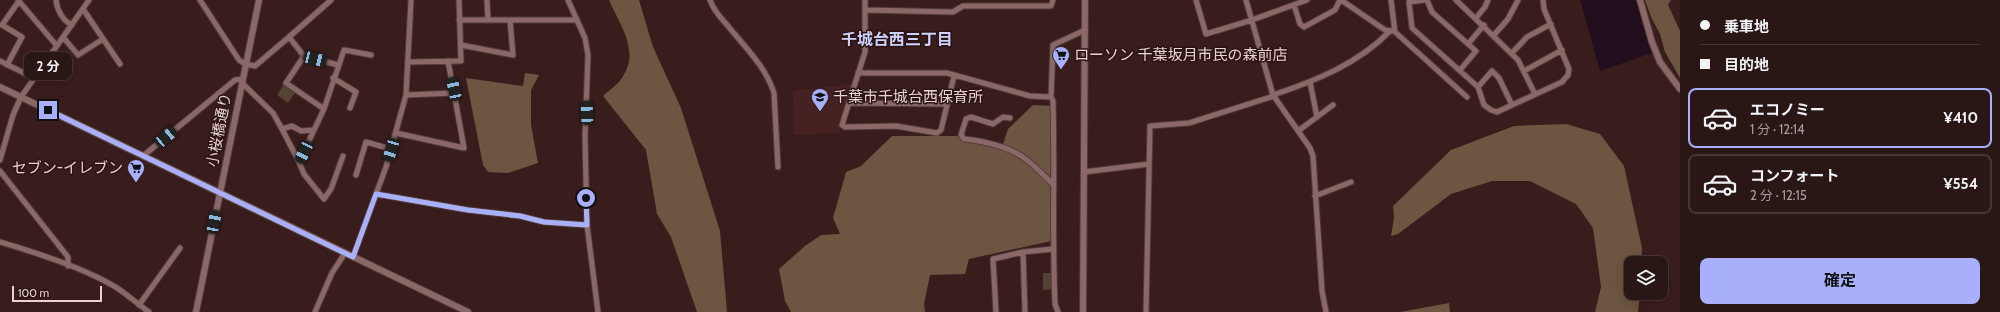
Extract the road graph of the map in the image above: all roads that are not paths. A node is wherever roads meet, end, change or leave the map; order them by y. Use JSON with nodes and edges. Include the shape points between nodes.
{"nodes":[{"id":1,"x":56,"y":0,"type":"edge"},
{"id":2,"x":89,"y":0,"type":"edge"},
{"id":3,"x":200,"y":0,"type":"edge"},
{"id":4,"x":259,"y":0,"type":"edge"},
{"id":5,"x":331,"y":0,"type":"edge"},
{"id":6,"x":410,"y":0,"type":"edge"},
{"id":7,"x":459,"y":0,"type":"edge"},
{"id":8,"x":487,"y":0,"type":"edge"},
{"id":9,"x":568,"y":0,"type":"edge"},
{"id":10,"x":710,"y":0,"type":"edge"},
{"id":11,"x":865,"y":0,"type":"edge"},
{"id":12,"x":1053,"y":0,"type":"edge"},
{"id":13,"x":1085,"y":0,"type":"edge"},
{"id":14,"x":1196,"y":0,"type":"edge"},
{"id":15,"x":1246,"y":0,"type":"edge"},
{"id":16,"x":1306,"y":0,"type":"edge"},
{"id":17,"x":1342,"y":0,"type":"edge"},
{"id":18,"x":1391,"y":0,"type":"edge"},
{"id":19,"x":1426,"y":0,"type":"edge"},
{"id":20,"x":1456,"y":0,"type":"edge"},
{"id":21,"x":1488,"y":0,"type":"edge"},
{"id":22,"x":1518,"y":0,"type":"edge"},
{"id":23,"x":1543,"y":0,"type":"edge"},
{"id":24,"x":1640,"y":0,"type":"edge"},
{"id":25,"x":18,"y":1,"type":"edge"},
{"id":26,"x":1296,"y":3,"type":"edge"},
{"id":27,"x":82,"y":10,"type":"junction"},
{"id":28,"x":865,"y":10,"type":"junction"},
{"id":29,"x":1476,"y":18,"type":"junction"},
{"id":30,"x":460,"y":20,"type":"junction"},
{"id":31,"x":488,"y":20,"type":"junction"},
{"id":32,"x":510,"y":20,"type":"junction"},
{"id":33,"x":577,"y":20,"type":"junction"},
{"id":34,"x":1252,"y":20,"type":"junction"},
{"id":35,"x":1551,"y":24,"type":"junction"},
{"id":36,"x":72,"y":25,"type":"junction"},
{"id":37,"x":1484,"y":26,"type":"junction"},
{"id":38,"x":1085,"y":30,"type":"junction"},
{"id":39,"x":1392,"y":31,"type":"junction"},
{"id":40,"x":1494,"y":35,"type":"junction"},
{"id":41,"x":64,"y":38,"type":"junction"},
{"id":42,"x":289,"y":38,"type":"junction"},
{"id":43,"x":103,"y":39,"type":"junction"},
{"id":44,"x":1468,"y":44,"type":"junction"},
{"id":45,"x":461,"y":45,"type":"junction"},
{"id":46,"x":57,"y":46,"type":"junction"},
{"id":47,"x":1562,"y":50,"type":"junction"},
{"id":48,"x":1512,"y":53,"type":"junction"},
{"id":49,"x":371,"y":55,"type":"dead end"},
{"id":50,"x":304,"y":56,"type":"junction"},
{"id":51,"x":0,"y":61,"type":"edge"},
{"id":52,"x":448,"y":61,"type":"junction"},
{"id":53,"x":408,"y":62,"type":"junction"},
{"id":54,"x":120,"y":64,"type":"dead end"},
{"id":55,"x":245,"y":64,"type":"junction"},
{"id":56,"x":7,"y":65,"type":"junction"},
{"id":57,"x":338,"y":65,"type":"junction"},
{"id":58,"x":1460,"y":70,"type":"junction"},
{"id":59,"x":1524,"y":71,"type":"junction"},
{"id":60,"x":858,"y":73,"type":"junction"},
{"id":61,"x":954,"y":76,"type":"junction"},
{"id":62,"x":34,"y":78,"type":"junction"},
{"id":63,"x":334,"y":78,"type":"junction"},
{"id":64,"x":242,"y":81,"type":"junction"},
{"id":65,"x":1310,"y":82,"type":"junction"},
{"id":66,"x":0,"y":87,"type":"edge"},
{"id":67,"x":1478,"y":87,"type":"junction"},
{"id":68,"x":1680,"y":89,"type":"edge"},
{"id":69,"x":454,"y":93,"type":"junction"},
{"id":70,"x":1535,"y":94,"type":"junction"},
{"id":71,"x":406,"y":95,"type":"junction"},
{"id":72,"x":1273,"y":95,"type":"junction"},
{"id":73,"x":21,"y":97,"type":"junction"},
{"id":74,"x":1051,"y":97,"type":"junction"},
{"id":75,"x":1467,"y":97,"type":"dead end"},
{"id":76,"x":849,"y":103,"type":"junction"},
{"id":77,"x":947,"y":104,"type":"junction"},
{"id":78,"x":1333,"y":105,"type":"dead end"},
{"id":79,"x":1512,"y":105,"type":"junction"},
{"id":80,"x":350,"y":108,"type":"dead end"},
{"id":81,"x":324,"y":109,"type":"junction"},
{"id":82,"x":1317,"y":117,"type":"junction"},
{"id":83,"x":1010,"y":118,"type":"dead end"},
{"id":84,"x":282,"y":129,"type":"junction"},
{"id":85,"x":314,"y":130,"type":"junction"},
{"id":86,"x":1298,"y":131,"type":"junction"},
{"id":87,"x":396,"y":132,"type":"junction"},
{"id":88,"x":391,"y":150,"type":"junction"},
{"id":89,"x":143,"y":156,"type":"junction"},
{"id":90,"x":343,"y":156,"type":"dead end"},
{"id":91,"x":0,"y":160,"type":"edge"},
{"id":92,"x":299,"y":162,"type":"junction"},
{"id":93,"x":1149,"y":164,"type":"junction"},
{"id":94,"x":778,"y":167,"type":"dead end"},
{"id":95,"x":0,"y":171,"type":"edge"},
{"id":96,"x":1084,"y":172,"type":"junction"},
{"id":97,"x":356,"y":175,"type":"dead end"},
{"id":98,"x":1352,"y":182,"type":"dead end"},
{"id":99,"x":1053,"y":184,"type":"junction"},
{"id":100,"x":220,"y":193,"type":"junction"},
{"id":101,"x":376,"y":194,"type":"junction"},
{"id":102,"x":1315,"y":196,"type":"junction"},
{"id":103,"x":587,"y":225,"type":"junction"},
{"id":104,"x":0,"y":242,"type":"edge"},
{"id":105,"x":180,"y":248,"type":"dead end"},
{"id":106,"x":1053,"y":249,"type":"junction"},
{"id":107,"x":1023,"y":252,"type":"junction"},
{"id":108,"x":345,"y":253,"type":"junction"},
{"id":109,"x":353,"y":257,"type":"junction"},
{"id":110,"x":68,"y":266,"type":"junction"},
{"id":111,"x":139,"y":305,"type":"junction"},
{"id":112,"x":149,"y":312,"type":"edge"},
{"id":113,"x":196,"y":312,"type":"edge"},
{"id":114,"x":314,"y":312,"type":"edge"},
{"id":115,"x":468,"y":312,"type":"edge"},
{"id":116,"x":598,"y":312,"type":"edge"},
{"id":117,"x":996,"y":312,"type":"edge"},
{"id":118,"x":1024,"y":312,"type":"edge"},
{"id":119,"x":1058,"y":312,"type":"edge"},
{"id":120,"x":1083,"y":312,"type":"edge"},
{"id":121,"x":1146,"y":312,"type":"edge"},
{"id":122,"x":1326,"y":312,"type":"edge"}],
"edges":[{"from":1,"to":36,"type":"street","via":[[56,8],[67,23]]},
{"from":2,"to":27,"type":"street"},
{"from":3,"to":55,"type":"street","via":[[239,60]]},
{"from":4,"to":55,"type":"street","name":"小桜橋通り"},
{"from":5,"to":42,"type":"street"},
{"from":6,"to":53,"type":"street"},
{"from":7,"to":30,"type":"street"},
{"from":8,"to":31,"type":"street"},
{"from":9,"to":33,"type":"street"},
{"from":10,"to":94,"type":"street","via":[[771,81],[774,92]]},
{"from":11,"to":28,"type":"street"},
{"from":12,"to":28,"type":"street","via":[[1052,6],[962,6],[953,12]]},
{"from":13,"to":38,"type":"street"},
{"from":14,"to":34,"type":"street","via":[[1206,34]]},
{"from":15,"to":34,"type":"street"},
{"from":16,"to":26,"type":"street"},
{"from":17,"to":26,"type":"street","via":[[1335,10],[1304,27],[1300,24]]},
{"from":17,"to":39,"type":"street","via":[[1385,30]]},
{"from":18,"to":39,"type":"street"},
{"from":19,"to":44,"type":"street","via":[[1432,12]]},
{"from":19,"to":58,"type":"street","via":[[1408,2],[1412,28]]},
{"from":20,"to":29,"type":"street"},
{"from":21,"to":29,"type":"street"},
{"from":22,"to":40,"type":"street","via":[[1508,19]]},
{"from":23,"to":35,"type":"street"},
{"from":24,"to":68,"type":"street","via":[[1660,62]]},
{"from":25,"to":46,"type":"street"},
{"from":25,"to":56,"type":"street","via":[[2,25],[22,37]]},
{"from":26,"to":34,"type":"street"},
{"from":27,"to":36,"type":"street"},
{"from":27,"to":43,"type":"street"},
{"from":28,"to":60,"type":"street","via":[[865,52]]},
{"from":29,"to":37,"type":"street"},
{"from":30,"to":31,"type":"street"},
{"from":30,"to":45,"type":"street"},
{"from":31,"to":32,"type":"street"},
{"from":32,"to":33,"type":"street"},
{"from":32,"to":45,"type":"street","via":[[513,55]]},
{"from":33,"to":103,"type":"street","via":[[585,38],[588,55],[585,137]]},
{"from":34,"to":72,"type":"street"},
{"from":35,"to":47,"type":"street"},
{"from":35,"to":48,"type":"street","via":[[1527,37]]},
{"from":36,"to":41,"type":"street"},
{"from":37,"to":40,"type":"street"},
{"from":37,"to":44,"type":"street"},
{"from":38,"to":74,"type":"street","via":[[1053,45]]},
{"from":38,"to":96,"type":"street"},
{"from":39,"to":65,"type":"street","via":[[1356,58]]},
{"from":39,"to":75,"type":"street"},
{"from":40,"to":48,"type":"street","via":[[1494,38]]},
{"from":41,"to":43,"type":"street","via":[[78,55]]},
{"from":41,"to":46,"type":"street"},
{"from":42,"to":50,"type":"street"},
{"from":42,"to":55,"type":"street","via":[[255,66]]},
{"from":43,"to":54,"type":"street"},
{"from":44,"to":58,"type":"street","via":[[1476,50]]},
{"from":45,"to":52,"type":"street","via":[[461,61]]},
{"from":46,"to":62,"type":"street"},
{"from":47,"to":59,"type":"street"},
{"from":47,"to":70,"type":"street","via":[[1569,69],[1568,75],[1562,82]]},
{"from":48,"to":59,"type":"street"},
{"from":49,"to":57,"type":"street","via":[[344,50]]},
{"from":50,"to":57,"type":"street"},
{"from":50,"to":81,"type":"street","via":[[286,83]]},
{"from":51,"to":56,"type":"street"},
{"from":52,"to":53,"type":"street"},
{"from":52,"to":69,"type":"street"},
{"from":53,"to":71,"type":"street"},
{"from":55,"to":64,"type":"street","name":"小桜橋通り"},
{"from":56,"to":62,"type":"street"},
{"from":57,"to":63,"type":"street"},
{"from":58,"to":67,"type":"street"},
{"from":59,"to":70,"type":"street"},
{"from":60,"to":61,"type":"street","via":[[947,73]]},
{"from":60,"to":76,"type":"street"},
{"from":61,"to":74,"type":"street","via":[[1030,96]]},
{"from":61,"to":77,"type":"street"},
{"from":62,"to":73,"type":"street"},
{"from":63,"to":80,"type":"street","via":[[356,92]]},
{"from":63,"to":81,"type":"street"},
{"from":64,"to":84,"type":"street","via":[[273,113]]},
{"from":64,"to":89,"type":"street","via":[[235,80]]},
{"from":64,"to":100,"type":"street","name":"小桜橋通り"},
{"from":65,"to":72,"type":"street"},
{"from":65,"to":82,"type":"street"},
{"from":66,"to":73,"type":"street"},
{"from":67,"to":79,"type":"street","via":[[1484,105],[1491,110],[1497,112]]},
{"from":67,"to":79,"type":"street","via":[[1492,72],[1499,78]]},
{"from":69,"to":71,"type":"street"},
{"from":69,"to":87,"type":"street","via":[[464,148]]},
{"from":70,"to":79,"type":"street"},
{"from":71,"to":87,"type":"street"},
{"from":72,"to":86,"type":"street"},
{"from":72,"to":93,"type":"street","via":[[1189,123],[1150,126]]},
{"from":73,"to":89,"type":"street"},
{"from":73,"to":91,"type":"street"},
{"from":74,"to":99,"type":"street"},
{"from":76,"to":77,"type":"street"},
{"from":76,"to":77,"type":"street","via":[[842,124],[845,127],[896,126],[937,133],[941,130]]},
{"from":78,"to":82,"type":"street"},
{"from":81,"to":85,"type":"street"},
{"from":82,"to":86,"type":"street"},
{"from":83,"to":99,"type":"street","via":[[1003,117],[993,124],[971,116],[966,119],[961,135],[964,139],[983,141],[1027,160]]},
{"from":84,"to":85,"type":"street","via":[[292,126],[301,131]]},
{"from":84,"to":92,"type":"street"},
{"from":85,"to":92,"type":"street"},
{"from":86,"to":102,"type":"street","via":[[1310,148]]},
{"from":87,"to":88,"type":"street"},
{"from":88,"to":97,"type":"street","via":[[366,142]]},
{"from":88,"to":101,"type":"street"},
{"from":89,"to":100,"type":"street"},
{"from":90,"to":92,"type":"street","via":[[331,189],[324,199],[304,174]]},
{"from":93,"to":96,"type":"street"},
{"from":93,"to":121,"type":"street"},
{"from":95,"to":110,"type":"street","via":[[68,257]]},
{"from":96,"to":120,"type":"street"},
{"from":98,"to":102,"type":"street"},
{"from":99,"to":106,"type":"street"},
{"from":100,"to":108,"type":"street"},
{"from":100,"to":113,"type":"street","name":"小桜橋通り"},
{"from":101,"to":103,"type":"street","via":[[544,222]]},
{"from":101,"to":109,"type":"street"},
{"from":102,"to":122,"type":"street"},
{"from":103,"to":116,"type":"street"},
{"from":104,"to":110,"type":"street"},
{"from":105,"to":111,"type":"street"},
{"from":106,"to":107,"type":"street"},
{"from":106,"to":119,"type":"street","via":[[1055,304]]},
{"from":107,"to":117,"type":"street","via":[[993,259]]},
{"from":107,"to":118,"type":"street"},
{"from":108,"to":109,"type":"street"},
{"from":108,"to":114,"type":"street","via":[[332,273]]},
{"from":109,"to":115,"type":"street"},
{"from":110,"to":111,"type":"street","via":[[114,286]]},
{"from":111,"to":112,"type":"street"}]}
